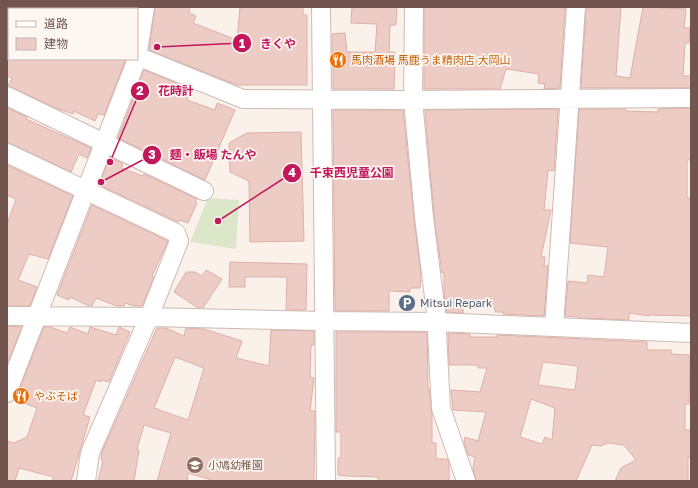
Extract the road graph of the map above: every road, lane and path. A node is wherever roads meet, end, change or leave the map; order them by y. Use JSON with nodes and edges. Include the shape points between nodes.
{"nodes":[{"id":1,"x":145,"y":7,"type":"edge"},
{"id":2,"x":322,"y":7,"type":"edge"},
{"id":3,"x":414,"y":7,"type":"edge"},
{"id":4,"x":576,"y":7,"type":"edge"},
{"id":5,"x":138,"y":51,"type":"edge"},
{"id":6,"x":138,"y":57,"type":"edge"},
{"id":7,"x":136,"y":60,"type":"edge"},
{"id":8,"x":7,"y":96,"type":"edge"},
{"id":9,"x":691,"y":98,"type":"edge"},
{"id":10,"x":570,"y":99,"type":"junction"},
{"id":11,"x":322,"y":100,"type":"junction"},
{"id":12,"x":413,"y":100,"type":"junction"},
{"id":13,"x":104,"y":142,"type":"junction"},
{"id":14,"x":7,"y":153,"type":"edge"},
{"id":15,"x":85,"y":190,"type":"junction"},
{"id":16,"x":204,"y":191,"type":"dead end"},
{"id":17,"x":7,"y":316,"type":"edge"},
{"id":18,"x":36,"y":316,"type":"junction"},
{"id":19,"x":149,"y":317,"type":"junction"},
{"id":20,"x":324,"y":321,"type":"junction"},
{"id":21,"x":436,"y":322,"type":"junction"},
{"id":22,"x":554,"y":328,"type":"junction"},
{"id":23,"x":691,"y":333,"type":"edge"},
{"id":24,"x":7,"y":393,"type":"edge"},
{"id":25,"x":86,"y":481,"type":"edge"},
{"id":26,"x":326,"y":481,"type":"edge"},
{"id":27,"x":466,"y":481,"type":"edge"}],
"edges":[{"from":1,"to":5,"type":"street"},
{"from":2,"to":11,"type":"street"},
{"from":3,"to":12,"type":"street"},
{"from":4,"to":10,"type":"street"},
{"from":6,"to":11,"type":"street","via":[[243,99]]},
{"from":7,"to":13,"type":"street"},
{"from":8,"to":13,"type":"street"},
{"from":9,"to":10,"type":"street"},
{"from":10,"to":12,"type":"street"},
{"from":10,"to":22,"type":"street"},
{"from":11,"to":12,"type":"street"},
{"from":11,"to":20,"type":"street"},
{"from":12,"to":21,"type":"street"},
{"from":13,"to":15,"type":"street"},
{"from":13,"to":16,"type":"street"},
{"from":14,"to":15,"type":"street"},
{"from":15,"to":18,"type":"street"},
{"from":15,"to":19,"type":"street","via":[[176,232],[179,241]]},
{"from":17,"to":18,"type":"street"},
{"from":18,"to":19,"type":"street"},
{"from":18,"to":24,"type":"street"},
{"from":19,"to":20,"type":"street"},
{"from":19,"to":25,"type":"street","via":[[90,453]]},
{"from":20,"to":21,"type":"street"},
{"from":20,"to":26,"type":"street"},
{"from":21,"to":22,"type":"street"},
{"from":21,"to":27,"type":"street","via":[[441,408]]},
{"from":22,"to":23,"type":"street"}]}
